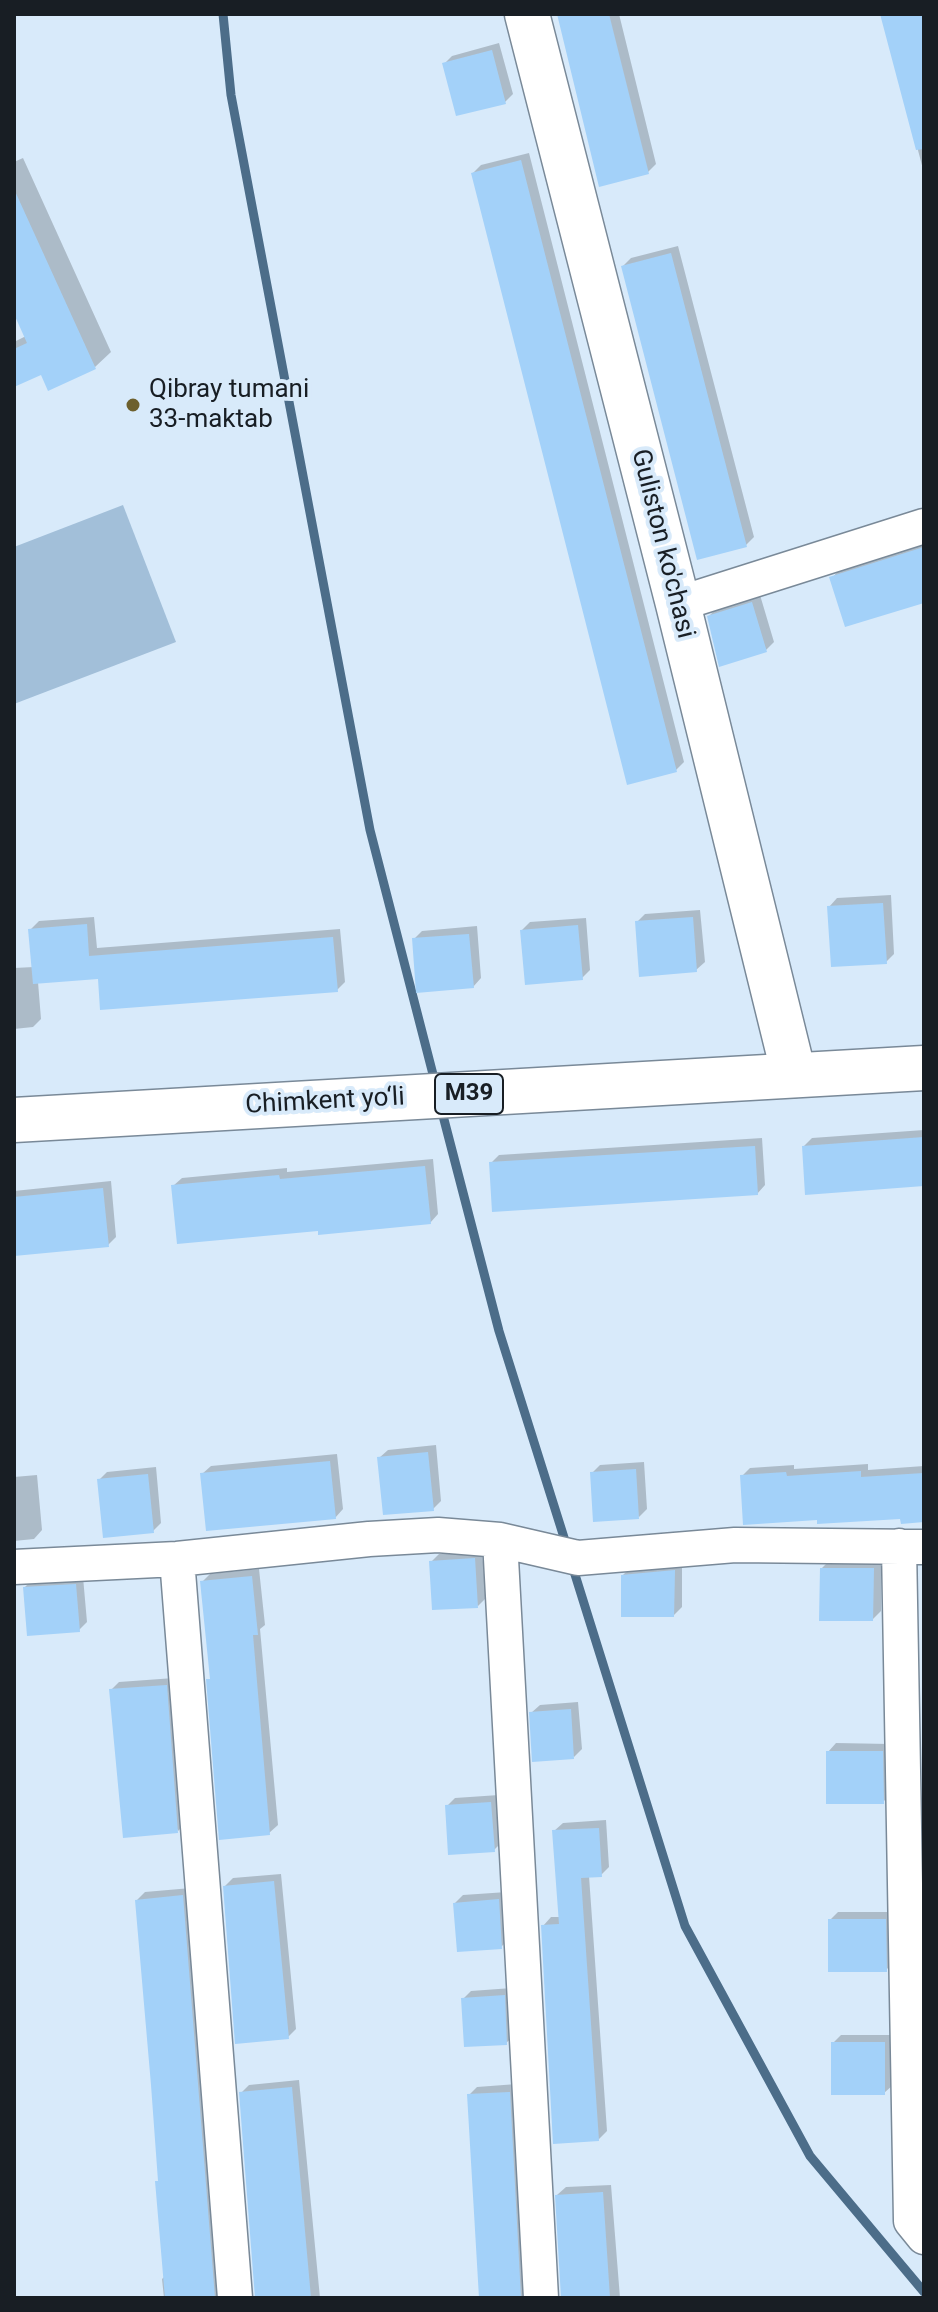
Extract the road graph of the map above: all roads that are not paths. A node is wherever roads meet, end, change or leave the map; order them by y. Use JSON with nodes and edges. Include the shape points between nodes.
{"nodes":[{"id":1,"x":527,"y":14,"type":"edge"},
{"id":2,"x":924,"y":526,"type":"edge"},
{"id":3,"x":678,"y":604,"type":"junction"},
{"id":4,"x":924,"y":1068,"type":"edge"},
{"id":5,"x":794,"y":1075,"type":"junction"},
{"id":6,"x":14,"y":1120,"type":"edge"},
{"id":7,"x":500,"y":1540,"type":"junction"},
{"id":8,"x":911,"y":1546,"type":"edge"},
{"id":9,"x":177,"y":1559,"type":"junction"},
{"id":10,"x":14,"y":1567,"type":"edge"},
{"id":11,"x":924,"y":2237,"type":"edge"},
{"id":12,"x":235,"y":2298,"type":"edge"},
{"id":13,"x":541,"y":2298,"type":"edge"}],
"edges":[{"from":1,"to":3,"type":"main road","name":"Guliston ko'chasi"},
{"from":2,"to":3,"type":"street"},
{"from":3,"to":5,"type":"main road","name":"Guliston ko'chasi"},
{"from":4,"to":5,"type":"main road","name":"Chimkent yo‘li","number":"M39"},
{"from":5,"to":6,"type":"main road","name":"Chimkent yo‘li","number":"M39"},
{"from":7,"to":8,"type":"street","via":[[578,1558],[735,1545]]},
{"from":7,"to":9,"type":"street","via":[[438,1535],[369,1539]]},
{"from":7,"to":13,"type":"street"},
{"from":8,"to":11,"type":"street","via":[[911,2221]]},
{"from":9,"to":10,"type":"street"},
{"from":9,"to":12,"type":"street"}]}
